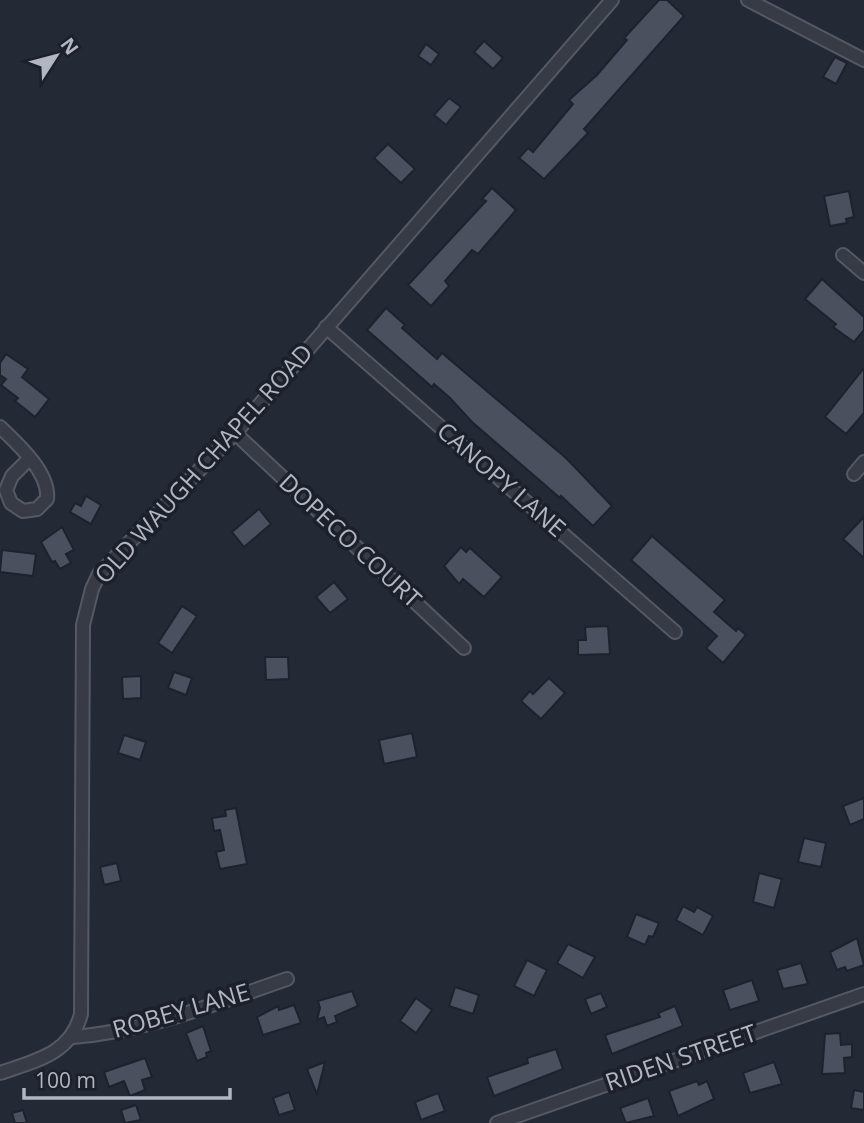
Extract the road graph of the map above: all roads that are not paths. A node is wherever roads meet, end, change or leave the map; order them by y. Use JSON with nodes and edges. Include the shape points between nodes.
{"nodes":[{"id":1,"x":612,"y":0,"type":"edge"},
{"id":2,"x":748,"y":0,"type":"edge"},
{"id":3,"x":864,"y":60,"type":"edge"},
{"id":4,"x":843,"y":255,"type":"dead end"},
{"id":5,"x":864,"y":273,"type":"edge"},
{"id":6,"x":326,"y":327,"type":"junction"},
{"id":7,"x":0,"y":427,"type":"edge"},
{"id":8,"x":235,"y":433,"type":"junction"},
{"id":9,"x":29,"y":460,"type":"dead end"},
{"id":10,"x":864,"y":462,"type":"edge"},
{"id":11,"x":854,"y":474,"type":"dead end"},
{"id":12,"x":675,"y":632,"type":"dead end"},
{"id":13,"x":464,"y":648,"type":"dead end"},
{"id":14,"x":287,"y":979,"type":"dead end"},
{"id":15,"x":864,"y":994,"type":"edge"},
{"id":16,"x":74,"y":1037,"type":"junction"},
{"id":17,"x":0,"y":1073,"type":"edge"},
{"id":18,"x":497,"y":1123,"type":"edge"}],
"edges":[{"from":1,"to":6,"type":"street","name":"OLD WAUGH CHAPEL ROAD"},
{"from":2,"to":3,"type":"street"},
{"from":4,"to":5,"type":"street"},
{"from":6,"to":8,"type":"street","name":"OLD WAUGH CHAPEL ROAD"},
{"from":6,"to":12,"type":"street","name":"CANOPY LANE"},
{"from":7,"to":9,"type":"street"},
{"from":8,"to":13,"type":"street","name":"DOPECO COURT"},
{"from":8,"to":16,"type":"street","name":"OLD WAUGH CHAPEL ROAD","via":[[111,559],[99,574],[87,604],[83,625],[83,969],[81,1014]]},
{"from":10,"to":11,"type":"street"},
{"from":14,"to":16,"type":"street","name":"ROBEY LANE","via":[[162,1021]]},
{"from":15,"to":18,"type":"street","name":"RIDEN STREET"},
{"from":16,"to":17,"type":"street","via":[[51,1053]]}]}
